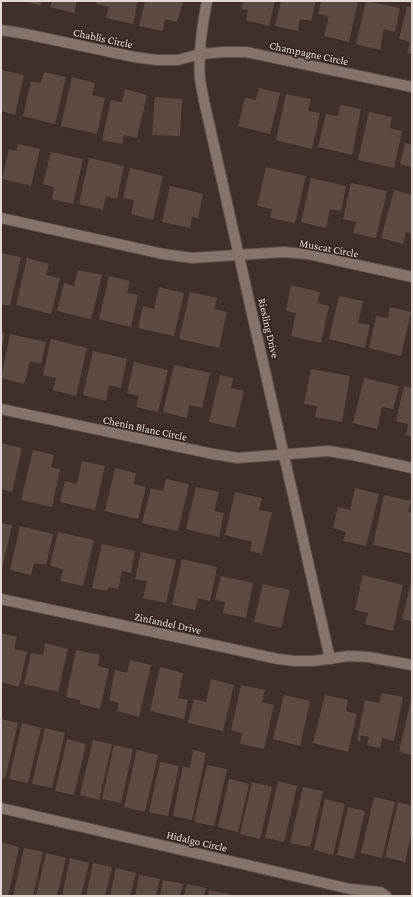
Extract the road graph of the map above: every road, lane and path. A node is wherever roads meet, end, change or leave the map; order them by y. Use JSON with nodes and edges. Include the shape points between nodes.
{"nodes":[{"id":1,"x":208,"y":1,"type":"edge"},
{"id":2,"x":1,"y":30,"type":"edge"},
{"id":3,"x":200,"y":54,"type":"junction"},
{"id":4,"x":412,"y":87,"type":"edge"},
{"id":5,"x":1,"y":218,"type":"edge"},
{"id":6,"x":240,"y":255,"type":"junction"},
{"id":7,"x":412,"y":277,"type":"edge"},
{"id":8,"x":1,"y":409,"type":"edge"},
{"id":9,"x":285,"y":455,"type":"junction"},
{"id":10,"x":412,"y":468,"type":"edge"},
{"id":11,"x":1,"y":599,"type":"edge"},
{"id":12,"x":330,"y":659,"type":"junction"},
{"id":13,"x":412,"y":665,"type":"edge"},
{"id":14,"x":1,"y":808,"type":"edge"},
{"id":15,"x":386,"y":896,"type":"edge"}],
"edges":[{"from":1,"to":3,"type":"street","name":"Riesling Drive"},
{"from":2,"to":3,"type":"street","name":"Chablis Circle","via":[[157,60],[178,60]]},
{"from":3,"to":4,"type":"street","name":"Champagne Circle","via":[[246,52]]},
{"from":3,"to":6,"type":"street","name":"Riesling Drive","via":[[200,79],[204,101]]},
{"from":5,"to":6,"type":"street","via":[[170,255],[192,258]]},
{"from":6,"to":7,"type":"street","name":"Muscat Circle","via":[[283,252],[308,254]]},
{"from":6,"to":9,"type":"street","name":"Riesling Drive"},
{"from":8,"to":9,"type":"street","name":"Chenin Blanc Circle","via":[[213,454],[238,458]]},
{"from":9,"to":10,"type":"street","via":[[328,451]]},
{"from":9,"to":12,"type":"street","name":"Riesling Drive"},
{"from":11,"to":12,"type":"street","name":"Zinfandel Drive","via":[[278,659]]},
{"from":12,"to":13,"type":"street","name":"Zinfandel Drive","via":[[368,657]]},
{"from":14,"to":15,"type":"street","name":"Hidalgo Circle","via":[[350,889],[380,892]]}]}
